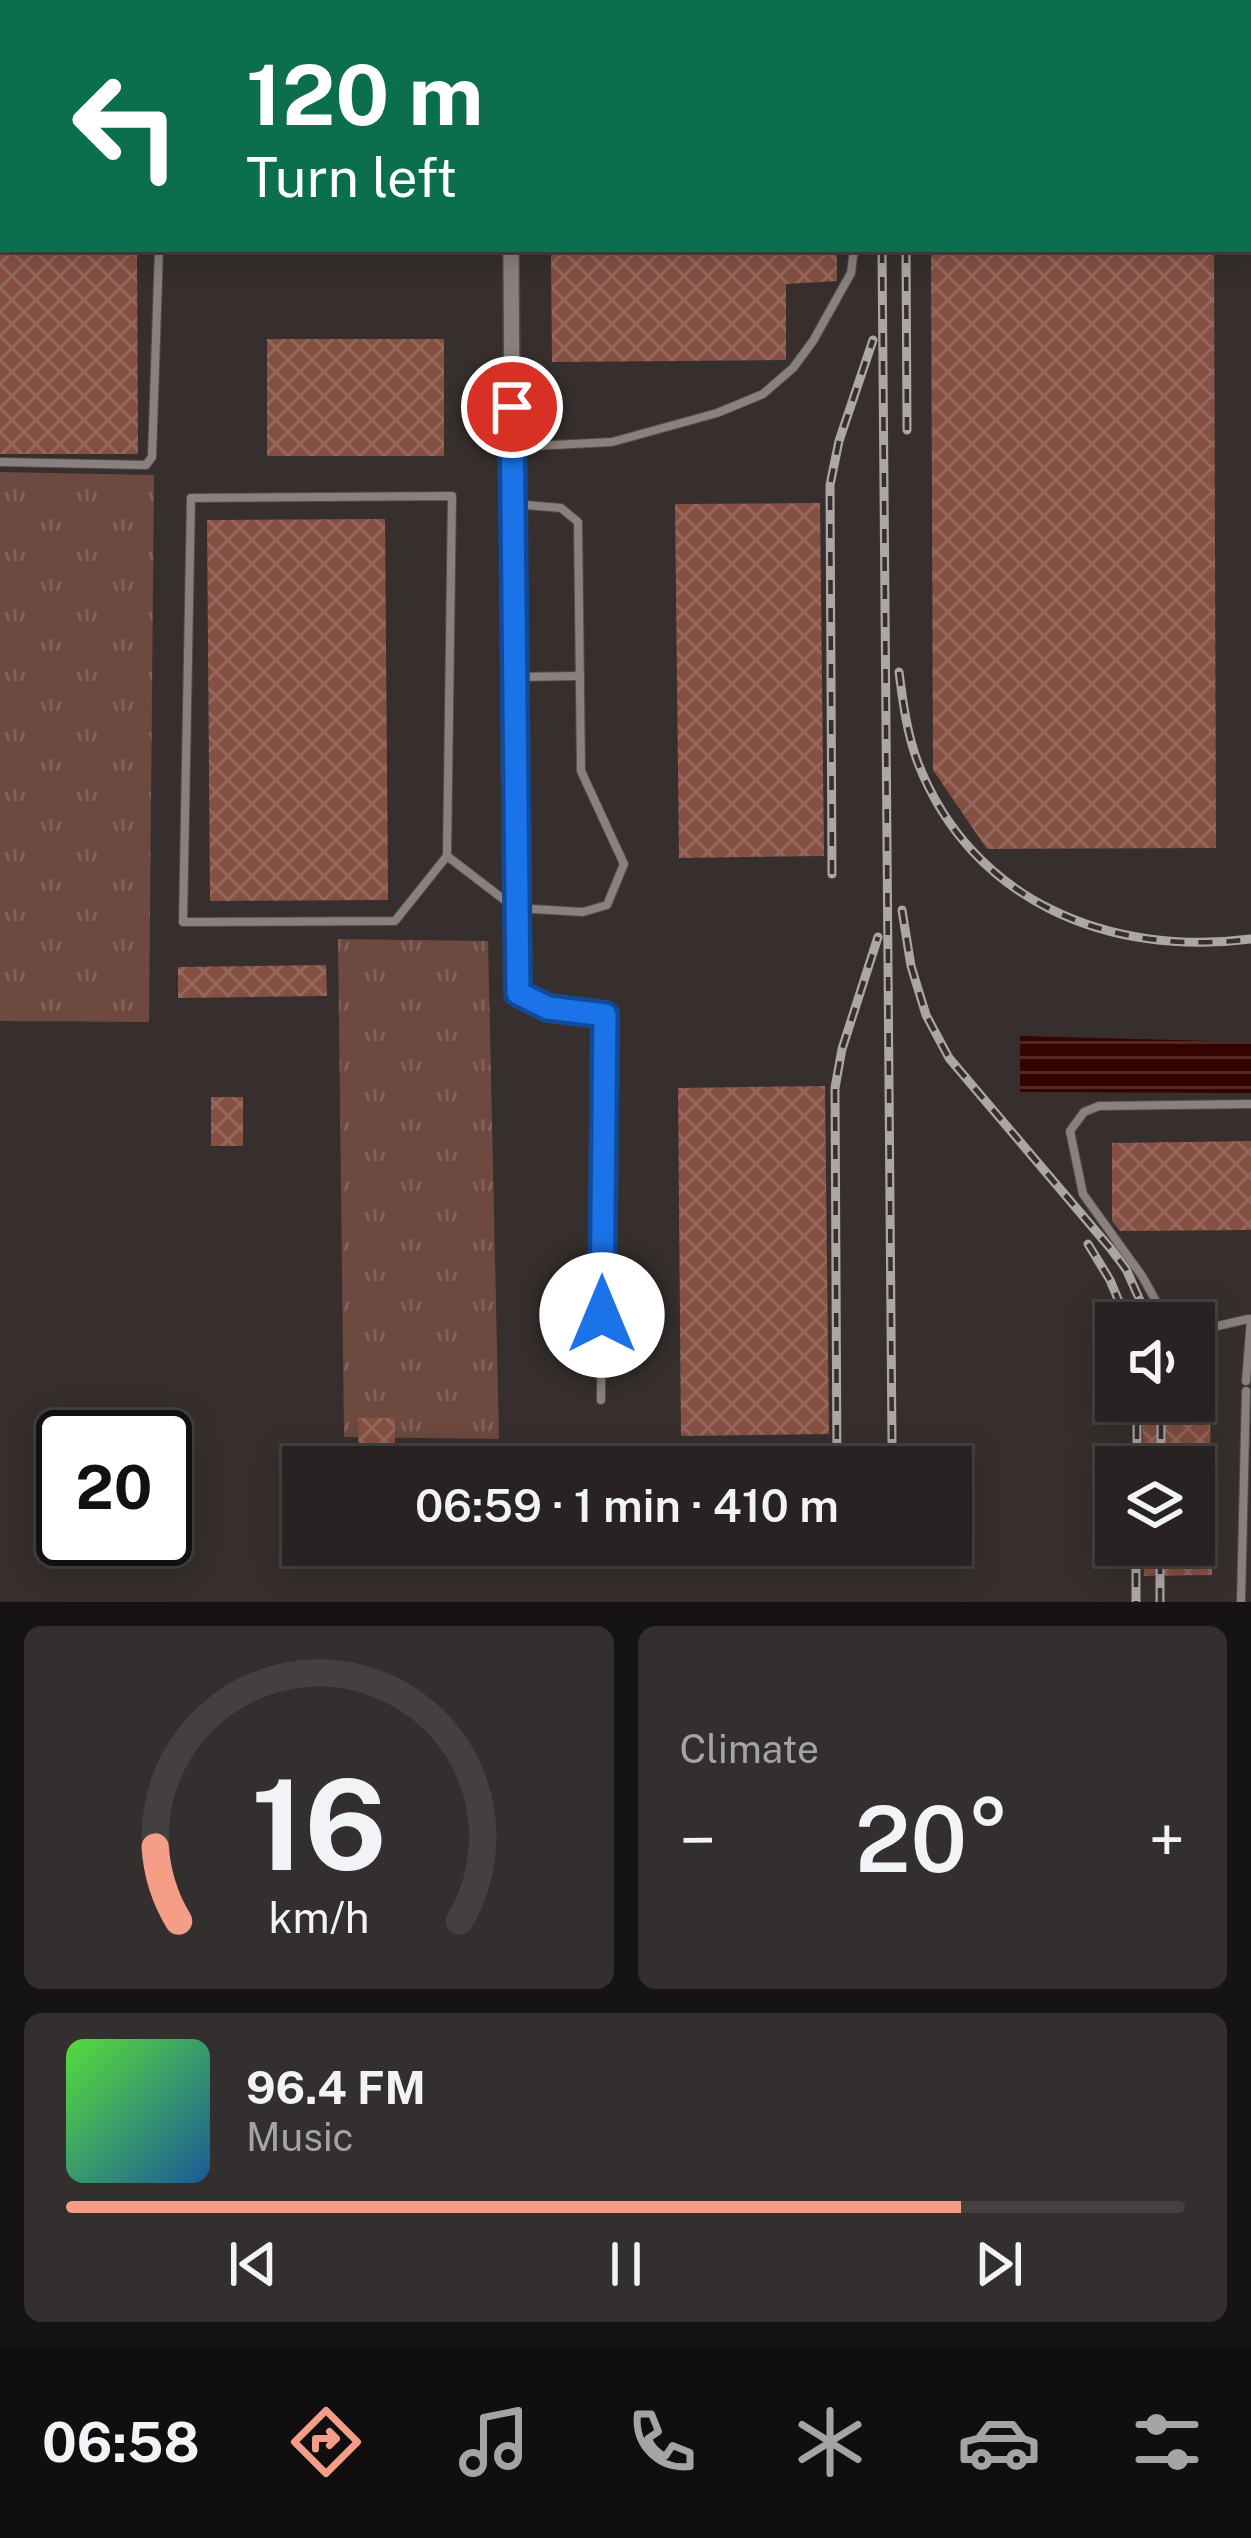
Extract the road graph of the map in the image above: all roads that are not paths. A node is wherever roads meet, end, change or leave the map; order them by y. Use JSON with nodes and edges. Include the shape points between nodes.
{"nodes":[{"id":1,"x":159,"y":252,"type":"edge"},
{"id":2,"x":511,"y":252,"type":"edge"},
{"id":3,"x":854,"y":252,"type":"edge"},
{"id":4,"x":512,"y":446,"type":"junction"},
{"id":5,"x":0,"y":462,"type":"edge"},
{"id":6,"x":512,"y":504,"type":"junction"},
{"id":7,"x":580,"y":676,"type":"junction"},
{"id":8,"x":514,"y":677,"type":"junction"},
{"id":9,"x":447,"y":856,"type":"junction"},
{"id":10,"x":515,"y":908,"type":"junction"},
{"id":11,"x":1251,"y":1104,"type":"edge"},
{"id":12,"x":1156,"y":1302,"type":"edge"},
{"id":13,"x":1250,"y":1319,"type":"edge"},
{"id":14,"x":1215,"y":1327,"type":"edge"},
{"id":15,"x":601,"y":1400,"type":"dead end"},
{"id":16,"x":1241,"y":1602,"type":"edge"}],
"edges":[{"from":1,"to":5,"type":"lane","via":[[146,465]]},
{"from":2,"to":4,"type":"street"},
{"from":3,"to":4,"type":"lane","via":[[851,273],[813,341],[763,394],[612,442]]},
{"from":4,"to":6,"type":"street"},
{"from":6,"to":7,"type":"lane","via":[[561,508],[578,522]]},
{"from":6,"to":8,"type":"street"},
{"from":7,"to":8,"type":"lane"},
{"from":7,"to":10,"type":"lane","via":[[581,771],[624,864],[607,905],[583,912]]},
{"from":8,"to":10,"type":"street"},
{"from":9,"to":9,"type":"lane","via":[[452,496],[191,498],[183,922],[395,921]]},
{"from":9,"to":10,"type":"lane"},
{"from":10,"to":15,"type":"lane","via":[[518,993],[548,1008],[605,1015]]},
{"from":11,"to":12,"type":"lane","via":[[1099,1106],[1070,1131],[1083,1194]]},
{"from":13,"to":14,"type":"lane"},
{"from":13,"to":16,"type":"lane"}]}
